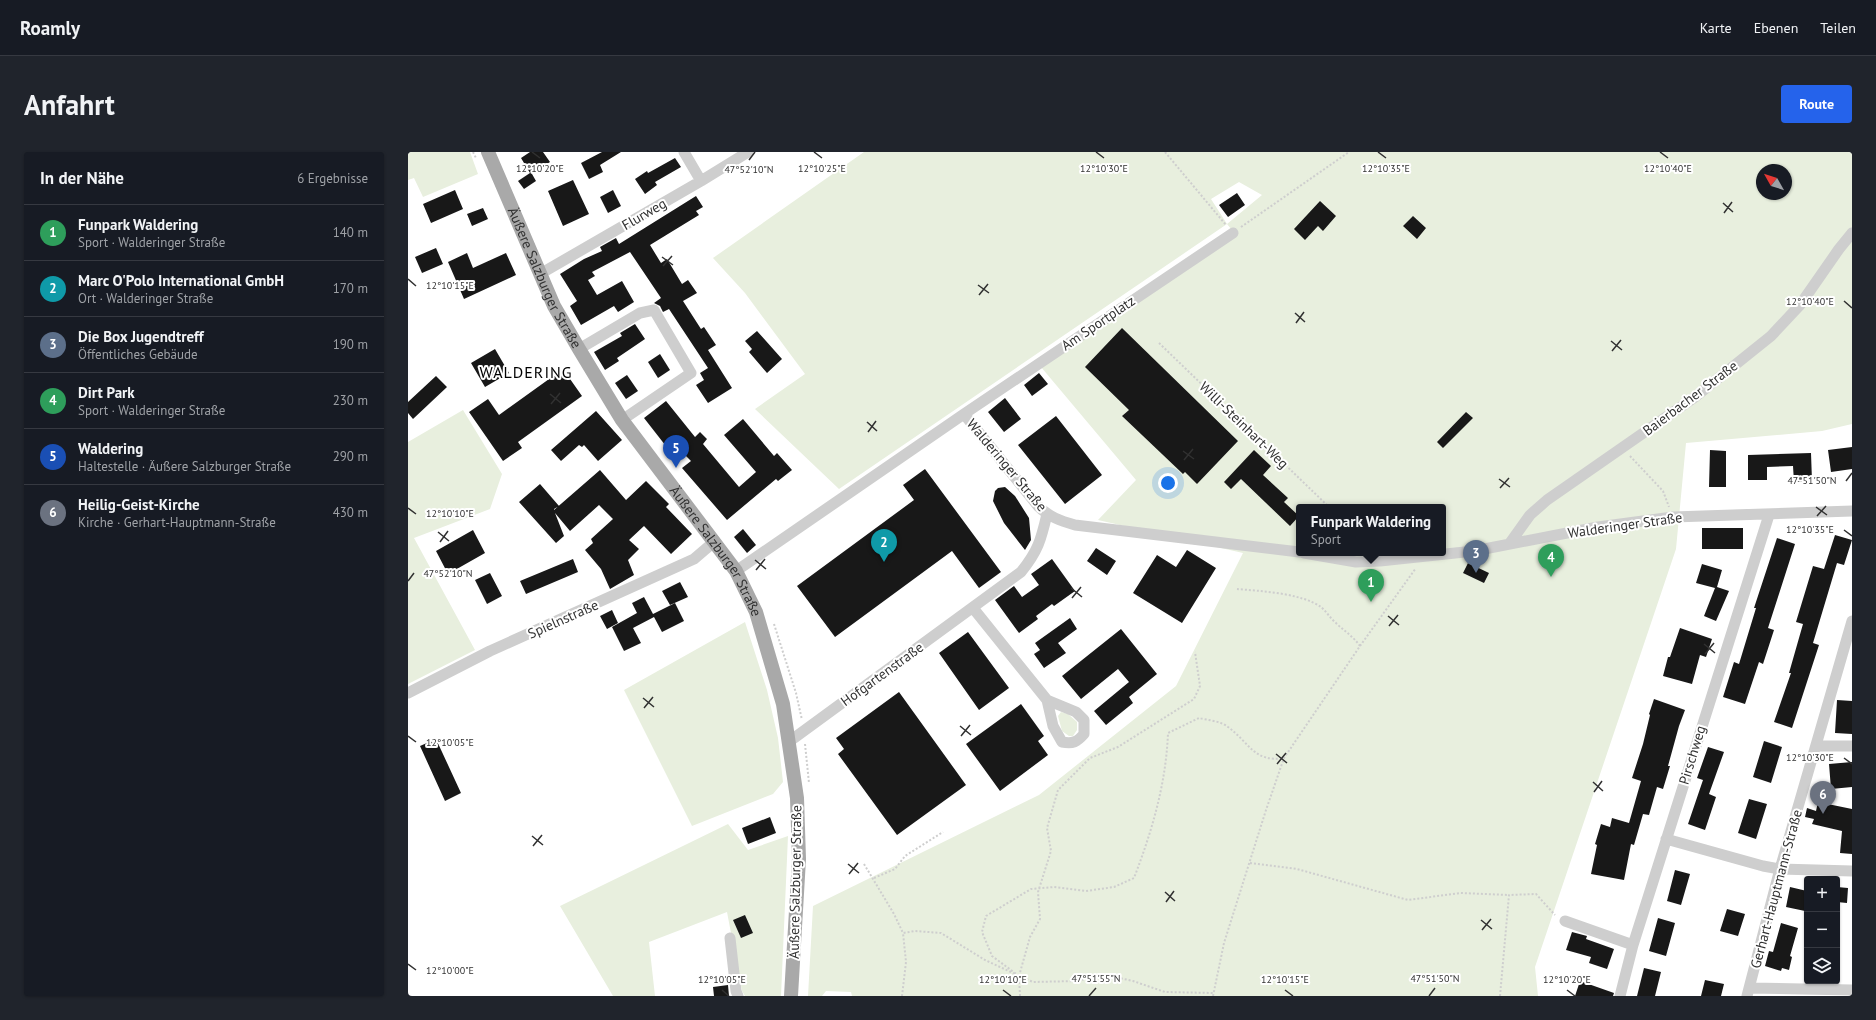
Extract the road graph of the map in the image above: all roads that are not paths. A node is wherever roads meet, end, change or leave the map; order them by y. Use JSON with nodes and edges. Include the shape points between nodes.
{"nodes":[{"id":1,"x":488,"y":152,"type":"edge"},
{"id":2,"x":684,"y":152,"type":"edge"},
{"id":3,"x":748,"y":152,"type":"edge"},
{"id":4,"x":701,"y":181,"type":"junction"},
{"id":5,"x":1233,"y":233,"type":"road end"},
{"id":6,"x":1852,"y":233,"type":"edge"},
{"id":7,"x":540,"y":274,"type":"junction"},
{"id":8,"x":579,"y":349,"type":"junction"},
{"id":9,"x":964,"y":414,"type":"junction"},
{"id":10,"x":622,"y":420,"type":"junction"},
{"id":11,"x":1852,"y":511,"type":"edge"},
{"id":12,"x":1047,"y":514,"type":"junction"},
{"id":13,"x":1769,"y":514,"type":"junction"},
{"id":14,"x":715,"y":541,"type":"junction"},
{"id":15,"x":1510,"y":543,"type":"junction"},
{"id":16,"x":1296,"y":552,"type":"edge"},
{"id":17,"x":1446,"y":554,"type":"edge"},
{"id":18,"x":1321,"y":556,"type":"edge"},
{"id":19,"x":1424,"y":556,"type":"edge"},
{"id":20,"x":736,"y":571,"type":"junction"},
{"id":21,"x":973,"y":608,"type":"junction"},
{"id":22,"x":1852,"y":623,"type":"edge"},
{"id":23,"x":408,"y":693,"type":"edge"},
{"id":24,"x":1047,"y":700,"type":"dead end"},
{"id":25,"x":790,"y":741,"type":"junction"},
{"id":26,"x":1816,"y":746,"type":"junction"},
{"id":27,"x":1852,"y":746,"type":"edge"},
{"id":28,"x":1666,"y":840,"type":"junction"},
{"id":29,"x":1780,"y":869,"type":"junction"},
{"id":30,"x":1852,"y":871,"type":"edge"},
{"id":31,"x":1565,"y":921,"type":"road end"},
{"id":32,"x":730,"y":938,"type":"dead end"},
{"id":33,"x":1633,"y":945,"type":"junction"},
{"id":34,"x":1852,"y":990,"type":"edge"},
{"id":35,"x":1748,"y":992,"type":"edge"},
{"id":36,"x":738,"y":996,"type":"edge"},
{"id":37,"x":791,"y":996,"type":"edge"},
{"id":38,"x":1620,"y":996,"type":"edge"}],
"edges":[{"from":1,"to":7,"type":"main road","name":"Äußere Salzburger Straße"},
{"from":2,"to":4,"type":"street"},
{"from":3,"to":4,"type":"street","name":"Flurweg"},
{"from":4,"to":7,"type":"street","name":"Flurweg"},
{"from":5,"to":9,"type":"street","name":"Am Sportplatz"},
{"from":6,"to":15,"type":"street","name":"Baierbacher Straße","via":[[1800,305],[1771,336],[1695,397],[1547,500],[1530,515]]},
{"from":7,"to":8,"type":"main road","name":"Äußere Salzburger Straße","via":[[554,306]]},
{"from":8,"to":10,"type":"main road","name":"Äußere Salzburger Straße"},
{"from":8,"to":10,"type":"street","via":[[640,313],[654,310],[662,320],[691,373]]},
{"from":9,"to":12,"type":"street","name":"Walderinger Straße"},
{"from":9,"to":20,"type":"street","name":"Walderinger Straße"},
{"from":10,"to":14,"type":"main road","name":"Äußere Salzburger Straße"},
{"from":11,"to":13,"type":"street","name":"Walderinger Straße"},
{"from":12,"to":16,"type":"street","name":"Walderinger Straße","via":[[1075,525]]},
{"from":12,"to":21,"type":"street","name":"Hofgartenstraße","via":[[1040,543],[1033,557],[1021,572]]},
{"from":13,"to":15,"type":"street","name":"Walderinger Straße","via":[[1673,517]]},
{"from":13,"to":28,"type":"street","name":"Pirschweg"},
{"from":14,"to":20,"type":"main road","name":"Äußere Salzburger Straße"},
{"from":14,"to":23,"type":"street","name":"Spielnstraße","via":[[694,559],[490,651]]},
{"from":15,"to":17,"type":"street","name":"Walderinger Straße"},
{"from":18,"to":19,"type":"street","name":"Walderinger Straße","via":[[1356,562]]},
{"from":20,"to":25,"type":"main road","name":"Äußere Salzburger Straße","via":[[756,612],[783,704]]},
{"from":21,"to":24,"type":"street"},
{"from":21,"to":25,"type":"street","name":"Hofgartenstraße"},
{"from":22,"to":26,"type":"street","name":"Gerhart-Hauptmann-Straße"},
{"from":25,"to":37,"type":"main road","name":"Äußere Salzburger Straße","via":[[797,798],[799,859]]},
{"from":26,"to":27,"type":"street"},
{"from":26,"to":29,"type":"street","name":"Gerhart-Hauptmann-Straße"},
{"from":28,"to":29,"type":"street"},
{"from":28,"to":33,"type":"street","name":"Pirschweg"},
{"from":29,"to":30,"type":"street"},
{"from":29,"to":35,"type":"street","name":"Gerhart-Hauptmann-Straße"},
{"from":31,"to":33,"type":"street"},
{"from":32,"to":36,"type":"street"},
{"from":33,"to":38,"type":"street","name":"Pirschweg"},
{"from":34,"to":35,"type":"street"}]}
